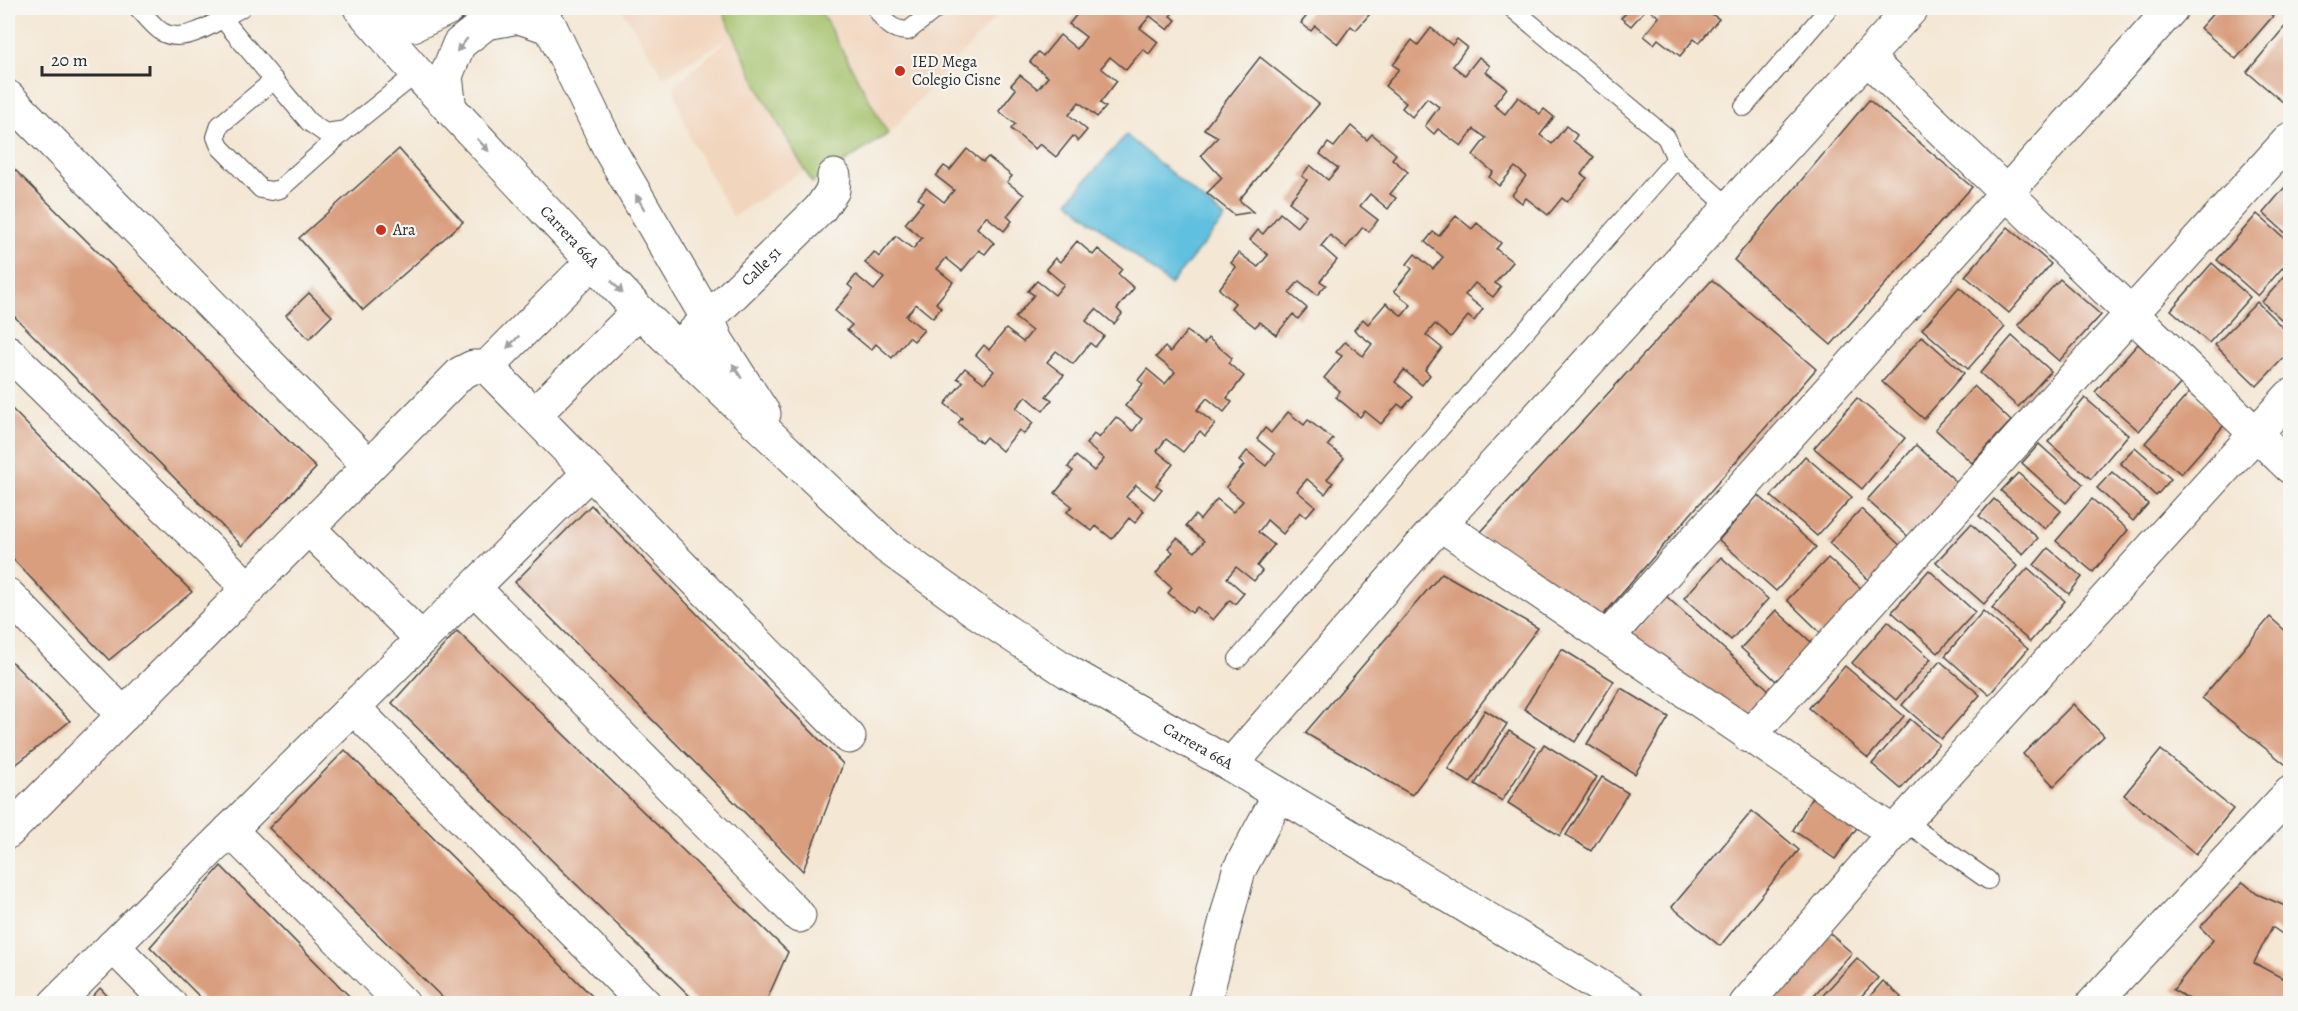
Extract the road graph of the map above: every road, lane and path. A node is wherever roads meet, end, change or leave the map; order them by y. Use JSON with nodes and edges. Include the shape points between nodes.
{"nodes":[{"id":1,"x":138,"y":8,"type":"edge"},
{"id":2,"x":241,"y":8,"type":"edge"},
{"id":3,"x":449,"y":8,"type":"edge"},
{"id":4,"x":876,"y":8,"type":"edge"},
{"id":5,"x":937,"y":8,"type":"edge"},
{"id":6,"x":1512,"y":8,"type":"edge"},
{"id":7,"x":1830,"y":8,"type":"edge"},
{"id":8,"x":1912,"y":8,"type":"edge"},
{"id":9,"x":2172,"y":8,"type":"edge"},
{"id":10,"x":366,"y":15,"type":"edge"},
{"id":11,"x":222,"y":18,"type":"junction"},
{"id":12,"x":543,"y":18,"type":"edge"},
{"id":13,"x":1866,"y":57,"type":"junction"},
{"id":14,"x":417,"y":73,"type":"junction"},
{"id":15,"x":274,"y":80,"type":"junction"},
{"id":16,"x":8,"y":97,"type":"edge"},
{"id":17,"x":1744,"y":107,"type":"dead end"},
{"id":18,"x":450,"y":109,"type":"junction"},
{"id":19,"x":346,"y":130,"type":"junction"},
{"id":20,"x":2290,"y":139,"type":"edge"},
{"id":21,"x":1676,"y":159,"type":"junction"},
{"id":22,"x":834,"y":176,"type":"dead end"},
{"id":23,"x":2006,"y":191,"type":"junction"},
{"id":24,"x":1730,"y":208,"type":"junction"},
{"id":25,"x":592,"y":262,"type":"junction"},
{"id":26,"x":639,"y":311,"type":"junction"},
{"id":27,"x":2133,"y":312,"type":"junction"},
{"id":28,"x":708,"y":321,"type":"junction"},
{"id":29,"x":677,"y":349,"type":"junction"},
{"id":30,"x":8,"y":352,"type":"edge"},
{"id":31,"x":487,"y":367,"type":"junction"},
{"id":32,"x":2290,"y":396,"type":"edge"},
{"id":33,"x":534,"y":415,"type":"junction"},
{"id":34,"x":2258,"y":432,"type":"junction"},
{"id":35,"x":790,"y":456,"type":"junction"},
{"id":36,"x":369,"y":466,"type":"junction"},
{"id":37,"x":2290,"y":467,"type":"edge"},
{"id":38,"x":590,"y":472,"type":"junction"},
{"id":39,"x":1440,"y":524,"type":"junction"},
{"id":40,"x":308,"y":528,"type":"junction"},
{"id":41,"x":474,"y":588,"type":"junction"},
{"id":42,"x":249,"y":589,"type":"junction"},
{"id":43,"x":8,"y":595,"type":"edge"},
{"id":44,"x":1607,"y":638,"type":"junction"},
{"id":45,"x":422,"y":639,"type":"junction"},
{"id":46,"x":1238,"y":659,"type":"dead end"},
{"id":47,"x":354,"y":707,"type":"junction"},
{"id":48,"x":124,"y":715,"type":"junction"},
{"id":49,"x":849,"y":736,"type":"dead end"},
{"id":50,"x":1749,"y":736,"type":"junction"},
{"id":51,"x":1232,"y":765,"type":"junction"},
{"id":52,"x":2290,"y":793,"type":"edge"},
{"id":53,"x":1279,"y":795,"type":"junction"},
{"id":54,"x":1899,"y":827,"type":"junction"},
{"id":55,"x":230,"y":830,"type":"junction"},
{"id":56,"x":8,"y":831,"type":"edge"},
{"id":57,"x":1988,"y":880,"type":"dead end"},
{"id":58,"x":799,"y":916,"type":"dead end"},
{"id":59,"x":113,"y":946,"type":"junction"},
{"id":60,"x":55,"y":1004,"type":"edge"},
{"id":61,"x":170,"y":1004,"type":"edge"},
{"id":62,"x":403,"y":1004,"type":"edge"},
{"id":63,"x":645,"y":1004,"type":"edge"},
{"id":64,"x":1204,"y":1004,"type":"edge"},
{"id":65,"x":1629,"y":1004,"type":"edge"},
{"id":66,"x":1746,"y":1004,"type":"edge"},
{"id":67,"x":2093,"y":1004,"type":"edge"}],
"edges":[{"from":1,"to":11,"type":"lane","via":[[162,32],[178,37]]},
{"from":2,"to":11,"type":"lane"},
{"from":3,"to":10,"type":"street","via":[[413,25]]},
{"from":4,"to":5,"type":"lane","via":[[895,30],[908,31]]},
{"from":6,"to":21,"type":"lane","via":[[1666,137]]},
{"from":7,"to":17,"type":"lane"},
{"from":8,"to":13,"type":"street"},
{"from":9,"to":23,"type":"street"},
{"from":10,"to":14,"type":"street","name":"Carrera 66A"},
{"from":11,"to":15,"type":"lane"},
{"from":12,"to":18,"type":"street","one_way":true,"via":[[519,17],[486,23],[459,45],[446,76]]},
{"from":28,"to":12,"type":"street","name":"Carrera 66A","one_way":true,"via":[[611,152]]},
{"from":13,"to":23,"type":"street"},
{"from":13,"to":24,"type":"street"},
{"from":14,"to":18,"type":"street","name":"Carrera 66A"},
{"from":14,"to":19,"type":"lane"},
{"from":15,"to":19,"type":"lane","via":[[309,122],[325,133]]},
{"from":15,"to":19,"type":"lane","via":[[220,125],[216,137],[220,147],[261,189],[280,189]]},
{"from":16,"to":36,"type":"street"},
{"from":18,"to":25,"type":"street","name":"Carrera 66A","one_way":true},
{"from":20,"to":27,"type":"street"},
{"from":21,"to":24,"type":"lane"},
{"from":21,"to":46,"type":"lane"},
{"from":22,"to":28,"type":"street","name":"Calle 51","via":[[833,190],[820,209]]},
{"from":23,"to":27,"type":"street"},
{"from":23,"to":44,"type":"street"},
{"from":24,"to":39,"type":"street"},
{"from":25,"to":26,"type":"street","name":"Carrera 66A","one_way":true},
{"from":25,"to":31,"type":"street","one_way":true},
{"from":26,"to":29,"type":"street","name":"Carrera 66A"},
{"from":26,"to":33,"type":"street"},
{"from":27,"to":34,"type":"street"},
{"from":27,"to":50,"type":"street"},
{"from":28,"to":29,"type":"street","name":"Calle 51"},
{"from":35,"to":28,"type":"street","name":"Carrera 66A","one_way":true},
{"from":29,"to":35,"type":"street","name":"Carrera 66A"},
{"from":30,"to":42,"type":"street"},
{"from":31,"to":33,"type":"street"},
{"from":31,"to":36,"type":"street","via":[[472,367],[460,373]]},
{"from":32,"to":34,"type":"street"},
{"from":33,"to":38,"type":"street"},
{"from":34,"to":37,"type":"street"},
{"from":34,"to":54,"type":"street"},
{"from":35,"to":51,"type":"street","name":"Carrera 66A","via":[[887,547],[977,612],[1068,672]]},
{"from":36,"to":40,"type":"street"},
{"from":38,"to":41,"type":"street"},
{"from":38,"to":49,"type":"street"},
{"from":39,"to":44,"type":"street"},
{"from":39,"to":51,"type":"street"},
{"from":40,"to":42,"type":"street"},
{"from":40,"to":45,"type":"street"},
{"from":41,"to":45,"type":"street"},
{"from":41,"to":58,"type":"street"},
{"from":42,"to":48,"type":"street"},
{"from":43,"to":48,"type":"street"},
{"from":44,"to":50,"type":"street"},
{"from":45,"to":47,"type":"street"},
{"from":47,"to":55,"type":"street"},
{"from":47,"to":63,"type":"street"},
{"from":48,"to":56,"type":"street"},
{"from":50,"to":54,"type":"street"},
{"from":51,"to":53,"type":"street","name":"Carrera 66A"},
{"from":52,"to":67,"type":"street"},
{"from":53,"to":64,"type":"street","via":[[1239,870]]},
{"from":53,"to":65,"type":"street","name":"Carrera 66A"},
{"from":54,"to":57,"type":"lane"},
{"from":54,"to":66,"type":"street"},
{"from":55,"to":59,"type":"street"},
{"from":55,"to":62,"type":"street"},
{"from":59,"to":60,"type":"street"},
{"from":59,"to":61,"type":"street"}]}
